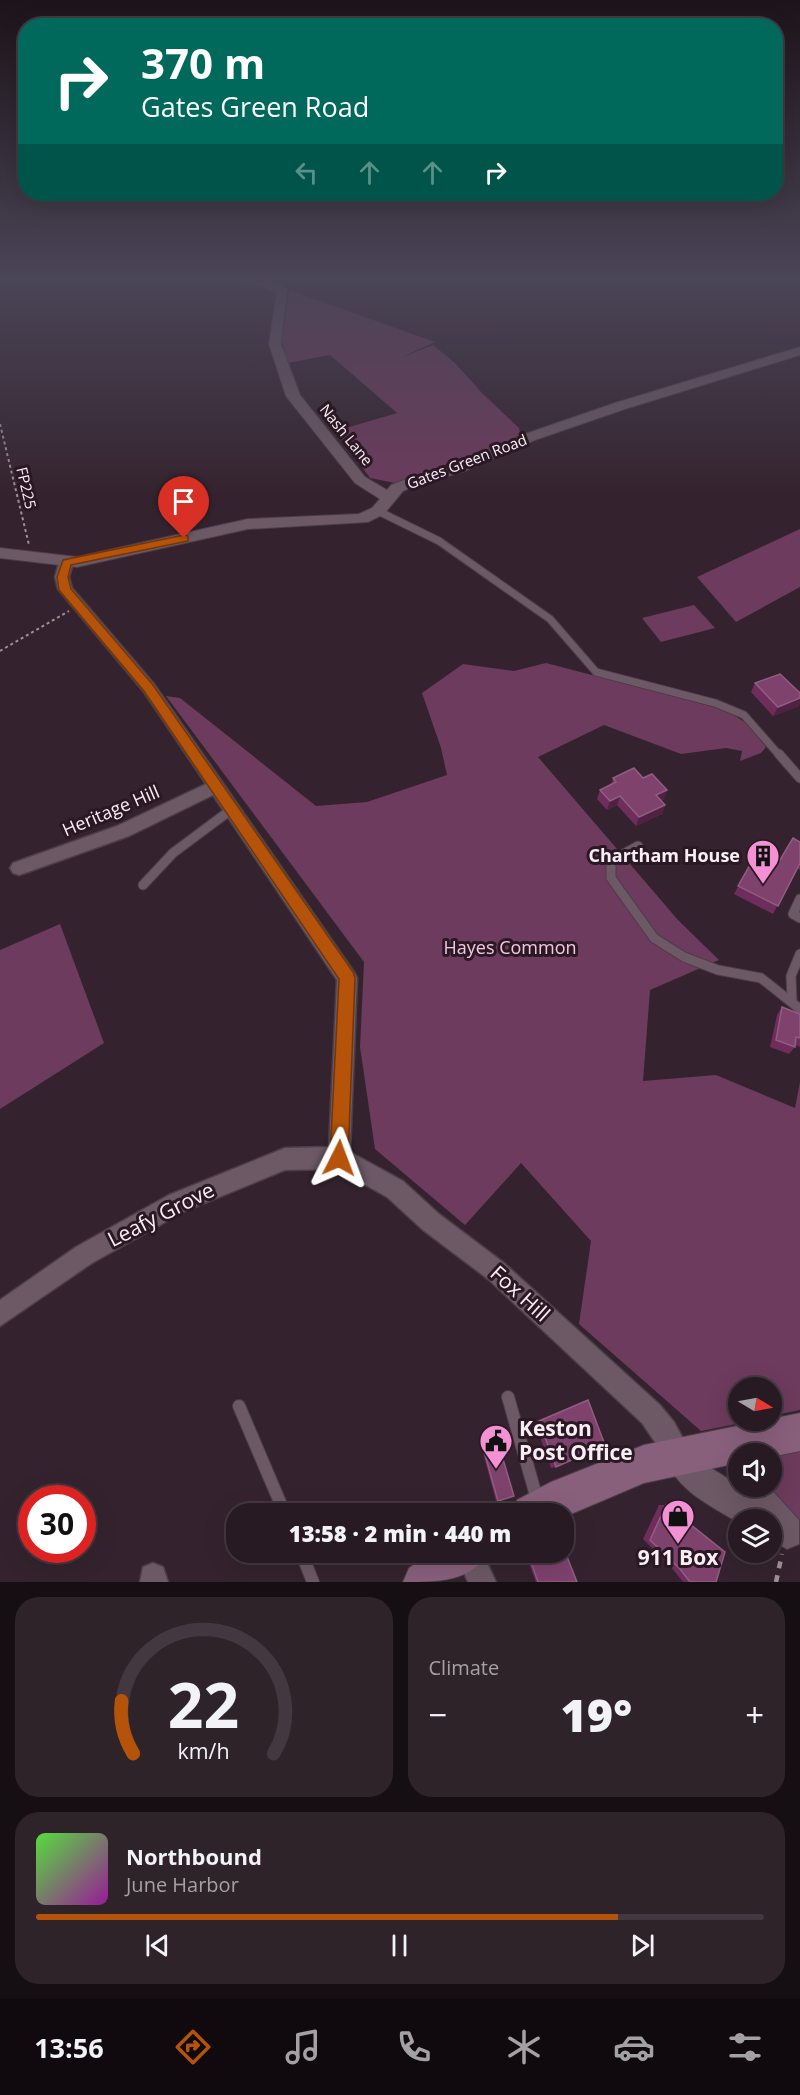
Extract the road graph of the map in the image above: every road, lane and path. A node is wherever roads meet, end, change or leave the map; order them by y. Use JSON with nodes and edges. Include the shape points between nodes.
{"nodes":[{"id":1,"x":277,"y":351,"type":"edge"},
{"id":2,"x":800,"y":351,"type":"edge"},
{"id":3,"x":0,"y":424,"type":"edge"},
{"id":4,"x":388,"y":497,"type":"junction"},
{"id":5,"x":378,"y":511,"type":"junction"},
{"id":6,"x":0,"y":553,"type":"edge"},
{"id":7,"x":32,"y":557,"type":"junction"},
{"id":8,"x":66,"y":562,"type":"junction"},
{"id":9,"x":79,"y":606,"type":"junction"},
{"id":10,"x":0,"y":651,"type":"edge"},
{"id":11,"x":800,"y":778,"type":"edge"},
{"id":12,"x":217,"y":786,"type":"junction"},
{"id":13,"x":232,"y":809,"type":"junction"},
{"id":14,"x":638,"y":846,"type":"dead end"},
{"id":15,"x":19,"y":868,"type":"dead end"},
{"id":16,"x":143,"y":885,"type":"dead end"},
{"id":17,"x":800,"y":899,"type":"edge"},
{"id":18,"x":800,"y":918,"type":"edge"},
{"id":19,"x":800,"y":954,"type":"edge"},
{"id":20,"x":792,"y":1001,"type":"junction"},
{"id":21,"x":800,"y":1010,"type":"edge"},
{"id":22,"x":339,"y":1158,"type":"junction"},
{"id":23,"x":0,"y":1314,"type":"edge"},
{"id":24,"x":508,"y":1396,"type":"dead end"},
{"id":25,"x":239,"y":1406,"type":"dead end"},
{"id":26,"x":800,"y":1432,"type":"edge"},
{"id":27,"x":768,"y":1443,"type":"edge"},
{"id":28,"x":728,"y":1451,"type":"edge"},
{"id":29,"x":679,"y":1455,"type":"junction"},
{"id":30,"x":753,"y":1497,"type":"edge"},
{"id":31,"x":280,"y":1503,"type":"edge"},
{"id":32,"x":534,"y":1503,"type":"edge"},
{"id":33,"x":553,"y":1503,"type":"edge"},
{"id":34,"x":748,"y":1509,"type":"edge"},
{"id":35,"x":764,"y":1509,"type":"edge"},
{"id":36,"x":305,"y":1563,"type":"edge"},
{"id":37,"x":452,"y":1563,"type":"edge"},
{"id":38,"x":473,"y":1563,"type":"edge"},
{"id":39,"x":778,"y":1563,"type":"edge"},
{"id":40,"x":313,"y":1582,"type":"edge"},
{"id":41,"x":423,"y":1582,"type":"edge"},
{"id":42,"x":482,"y":1582,"type":"edge"},
{"id":43,"x":776,"y":1582,"type":"edge"}],
"edges":[{"from":1,"to":4,"type":"street","name":"Nash Lane","via":[[293,396],[360,480]]},
{"from":2,"to":4,"type":"street","name":"Gates Green Road","via":[[531,437],[460,468],[397,488]]},
{"from":3,"to":7,"type":"path","name":"FP225"},
{"from":4,"to":5,"type":"street","name":"Gates Green Road"},
{"from":5,"to":8,"type":"street","via":[[351,521],[248,524]]},
{"from":5,"to":11,"type":"lane","via":[[439,541],[550,619],[596,672],[737,711]]},
{"from":6,"to":7,"type":"street"},
{"from":7,"to":8,"type":"street"},
{"from":8,"to":9,"type":"street","via":[[62,577],[65,590]]},
{"from":9,"to":10,"type":"path"},
{"from":9,"to":12,"type":"street","via":[[149,688]]},
{"from":12,"to":13,"type":"street"},
{"from":12,"to":15,"type":"street","name":"Heritage Hill","via":[[123,831]]},
{"from":13,"to":16,"type":"lane","via":[[177,848]]},
{"from":13,"to":22,"type":"street","via":[[347,978]]},
{"from":14,"to":20,"type":"lane","via":[[611,861],[611,878],[654,938],[684,957],[717,970],[761,978]]},
{"from":17,"to":18,"type":"lane","via":[[793,914]]},
{"from":19,"to":20,"type":"lane","via":[[791,976]]},
{"from":20,"to":21,"type":"lane"},
{"from":22,"to":23,"type":"street","name":"Leafy Grove","via":[[285,1159],[177,1203],[84,1255]]},
{"from":22,"to":29,"type":"street","name":"Fox Hill","via":[[395,1189],[496,1271],[651,1414]]},
{"from":24,"to":32,"type":"lane"},
{"from":25,"to":31,"type":"lane"},
{"from":26,"to":27,"type":"main road"},
{"from":28,"to":29,"type":"main road"},
{"from":29,"to":33,"type":"main road","via":[[625,1470]]},
{"from":29,"to":34,"type":"street","via":[[699,1480]]},
{"from":30,"to":35,"type":"street"},
{"from":36,"to":40,"type":"lane"},
{"from":37,"to":41,"type":"main road"},
{"from":38,"to":42,"type":"street"},
{"from":39,"to":43,"type":"path"}]}
